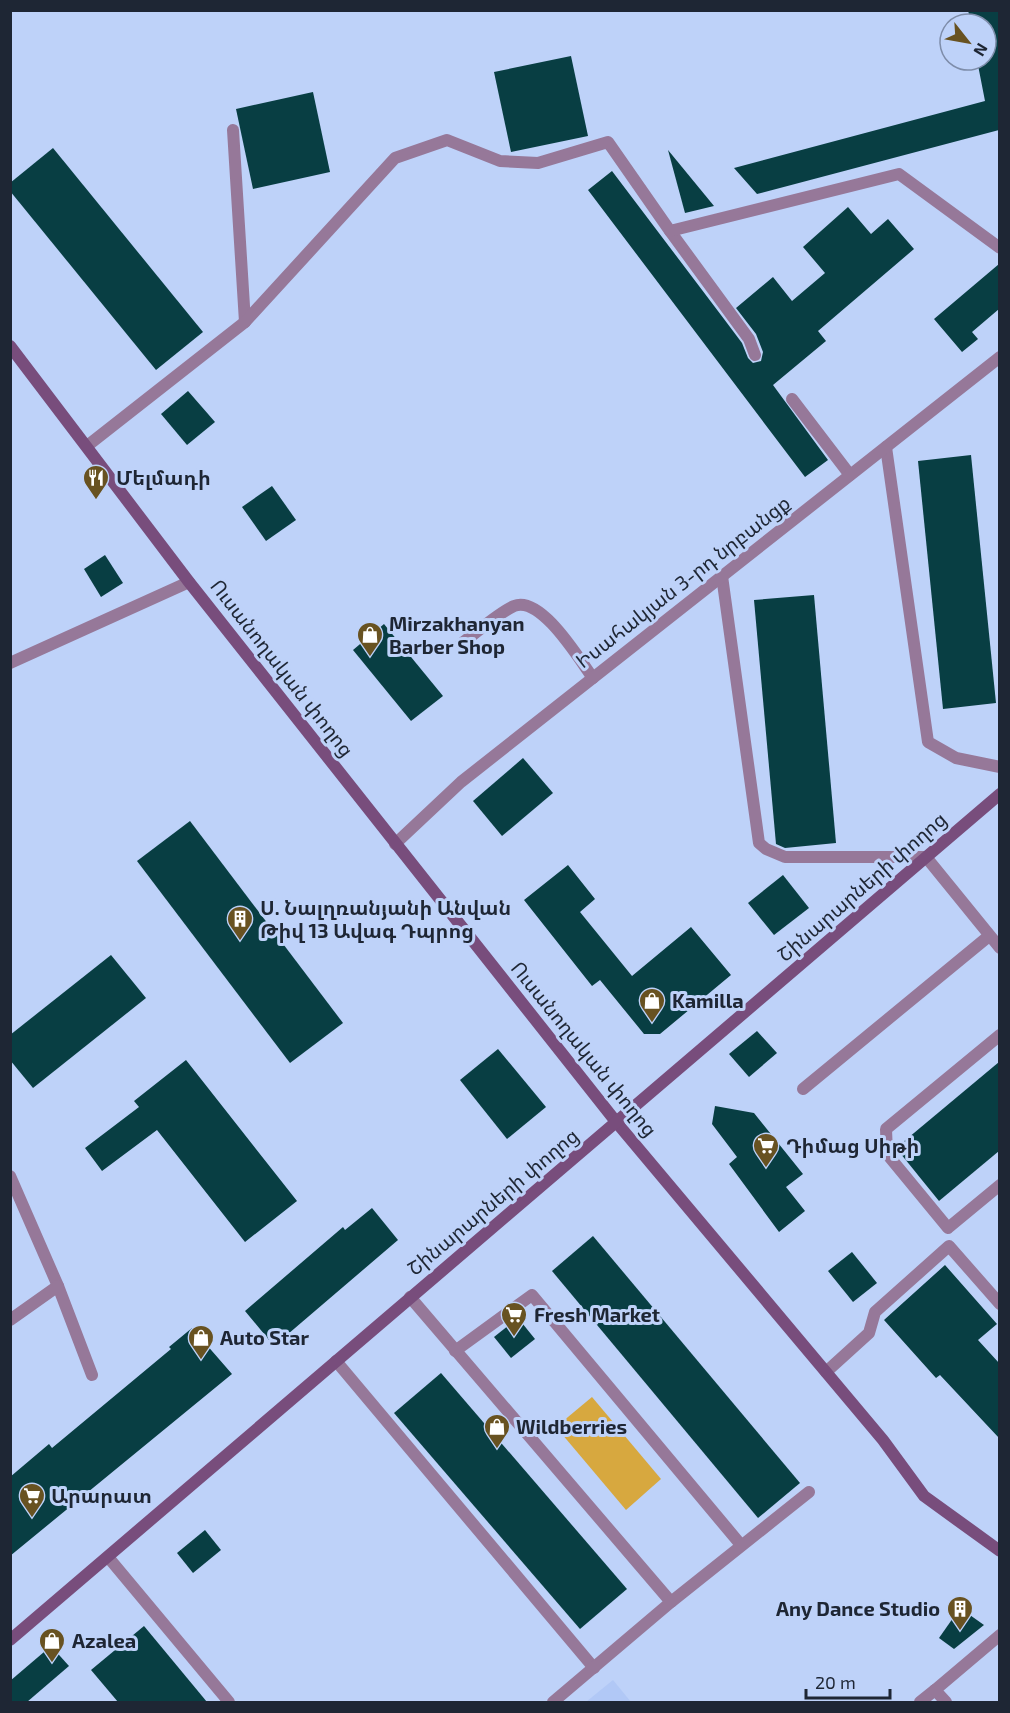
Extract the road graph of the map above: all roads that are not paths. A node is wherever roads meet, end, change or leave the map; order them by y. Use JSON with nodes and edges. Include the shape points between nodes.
{"nodes":[{"id":1,"x":234,"y":130,"type":"dead end"},
{"id":2,"x":670,"y":231,"type":"junction"},
{"id":3,"x":999,"y":248,"type":"edge"},
{"id":4,"x":245,"y":322,"type":"junction"},
{"id":5,"x":10,"y":346,"type":"edge"},
{"id":6,"x":755,"y":355,"type":"dead end"},
{"id":7,"x":999,"y":357,"type":"edge"},
{"id":8,"x":792,"y":399,"type":"dead end"},
{"id":9,"x":87,"y":446,"type":"junction"},
{"id":10,"x":886,"y":447,"type":"junction"},
{"id":11,"x":850,"y":475,"type":"junction"},
{"id":12,"x":722,"y":576,"type":"junction"},
{"id":13,"x":189,"y":582,"type":"junction"},
{"id":14,"x":460,"y":644,"type":"dead end"},
{"id":15,"x":10,"y":663,"type":"edge"},
{"id":16,"x":593,"y":678,"type":"junction"},
{"id":17,"x":999,"y":767,"type":"edge"},
{"id":18,"x":999,"y":794,"type":"edge"},
{"id":19,"x":395,"y":844,"type":"junction"},
{"id":20,"x":926,"y":857,"type":"junction"},
{"id":21,"x":989,"y":936,"type":"junction"},
{"id":22,"x":999,"y":948,"type":"edge"},
{"id":23,"x":999,"y":1035,"type":"edge"},
{"id":24,"x":803,"y":1089,"type":"dead end"},
{"id":25,"x":617,"y":1123,"type":"junction"},
{"id":26,"x":10,"y":1176,"type":"edge"},
{"id":27,"x":999,"y":1185,"type":"edge"},
{"id":28,"x":948,"y":1228,"type":"junction"},
{"id":29,"x":948,"y":1246,"type":"junction"},
{"id":30,"x":58,"y":1286,"type":"junction"},
{"id":31,"x":410,"y":1297,"type":"junction"},
{"id":32,"x":999,"y":1304,"type":"edge"},
{"id":33,"x":10,"y":1320,"type":"edge"},
{"id":34,"x":455,"y":1351,"type":"junction"},
{"id":35,"x":336,"y":1361,"type":"junction"},
{"id":36,"x":826,"y":1372,"type":"junction"},
{"id":37,"x":92,"y":1375,"type":"dead end"},
{"id":38,"x":809,"y":1492,"type":"dead end"},
{"id":39,"x":741,"y":1545,"type":"junction"},
{"id":40,"x":999,"y":1551,"type":"edge"},
{"id":41,"x":108,"y":1557,"type":"junction"},
{"id":42,"x":671,"y":1602,"type":"junction"},
{"id":43,"x":999,"y":1635,"type":"edge"},
{"id":44,"x":10,"y":1640,"type":"edge"},
{"id":45,"x":594,"y":1668,"type":"junction"},
{"id":46,"x":935,"y":1690,"type":"junction"},
{"id":47,"x":229,"y":1702,"type":"edge"},
{"id":48,"x":554,"y":1702,"type":"edge"},
{"id":49,"x":920,"y":1702,"type":"edge"},
{"id":50,"x":946,"y":1702,"type":"edge"}],
"edges":[{"from":1,"to":4,"type":"street"},
{"from":2,"to":3,"type":"street","via":[[899,174]]},
{"from":2,"to":4,"type":"street","via":[[608,142],[538,163],[500,161],[447,140],[395,158]]},
{"from":2,"to":6,"type":"street","via":[[749,339]]},
{"from":4,"to":9,"type":"street"},
{"from":5,"to":9,"type":"street","name":"Ուսանողական փողոց"},
{"from":7,"to":10,"type":"street","name":"Իսահակյան 3-րդ նրբանցք"},
{"from":8,"to":11,"type":"street"},
{"from":9,"to":13,"type":"street","name":"Ուսանողական փողոց"},
{"from":10,"to":11,"type":"street","name":"Իսահակյան 3-րդ նրբանցք"},
{"from":10,"to":17,"type":"street","via":[[928,742],[956,758]]},
{"from":11,"to":12,"type":"street","name":"Իսահակյան 3-րդ նրբանցք"},
{"from":12,"to":16,"type":"street","name":"Իսահակյան 3-րդ նրբանցք"},
{"from":12,"to":20,"type":"street","via":[[759,843],[785,857]]},
{"from":13,"to":15,"type":"street"},
{"from":13,"to":19,"type":"street","name":"Ուսանողական փողոց"},
{"from":14,"to":16,"type":"street","via":[[515,605],[529,604],[545,615]]},
{"from":16,"to":19,"type":"street","name":"Իսահակյան 3-րդ նրբանցք","via":[[461,782]]},
{"from":18,"to":20,"type":"street","name":"Շինարարների փողոց"},
{"from":19,"to":25,"type":"street","name":"Ուսանողական փողոց"},
{"from":20,"to":21,"type":"street"},
{"from":20,"to":25,"type":"street","name":"Շինարարների փողոց"},
{"from":21,"to":22,"type":"street"},
{"from":21,"to":24,"type":"street"},
{"from":23,"to":28,"type":"street","via":[[886,1129],[887,1154]]},
{"from":25,"to":31,"type":"street","name":"Շինարարների փողոց"},
{"from":25,"to":36,"type":"street","name":"Ուսանողական փողոց"},
{"from":26,"to":30,"type":"street"},
{"from":27,"to":28,"type":"street"},
{"from":28,"to":29,"type":"street"},
{"from":29,"to":32,"type":"street"},
{"from":29,"to":36,"type":"street","via":[[875,1312],[869,1333]]},
{"from":30,"to":33,"type":"street"},
{"from":30,"to":37,"type":"street"},
{"from":31,"to":34,"type":"street"},
{"from":31,"to":35,"type":"street","name":"Շինարարների փողոց"},
{"from":34,"to":39,"type":"street","via":[[532,1295]]},
{"from":34,"to":42,"type":"street"},
{"from":35,"to":41,"type":"street","name":"Շինարարների փողոց"},
{"from":35,"to":45,"type":"street"},
{"from":36,"to":40,"type":"street","name":"Ուսանողական փողոց","via":[[924,1496]]},
{"from":38,"to":39,"type":"street"},
{"from":39,"to":42,"type":"street"},
{"from":41,"to":44,"type":"street","name":"Շինարարների փողոց"},
{"from":41,"to":47,"type":"street"},
{"from":42,"to":45,"type":"street"},
{"from":43,"to":46,"type":"street"},
{"from":45,"to":48,"type":"street"},
{"from":46,"to":49,"type":"street"},
{"from":46,"to":50,"type":"street"}]}
